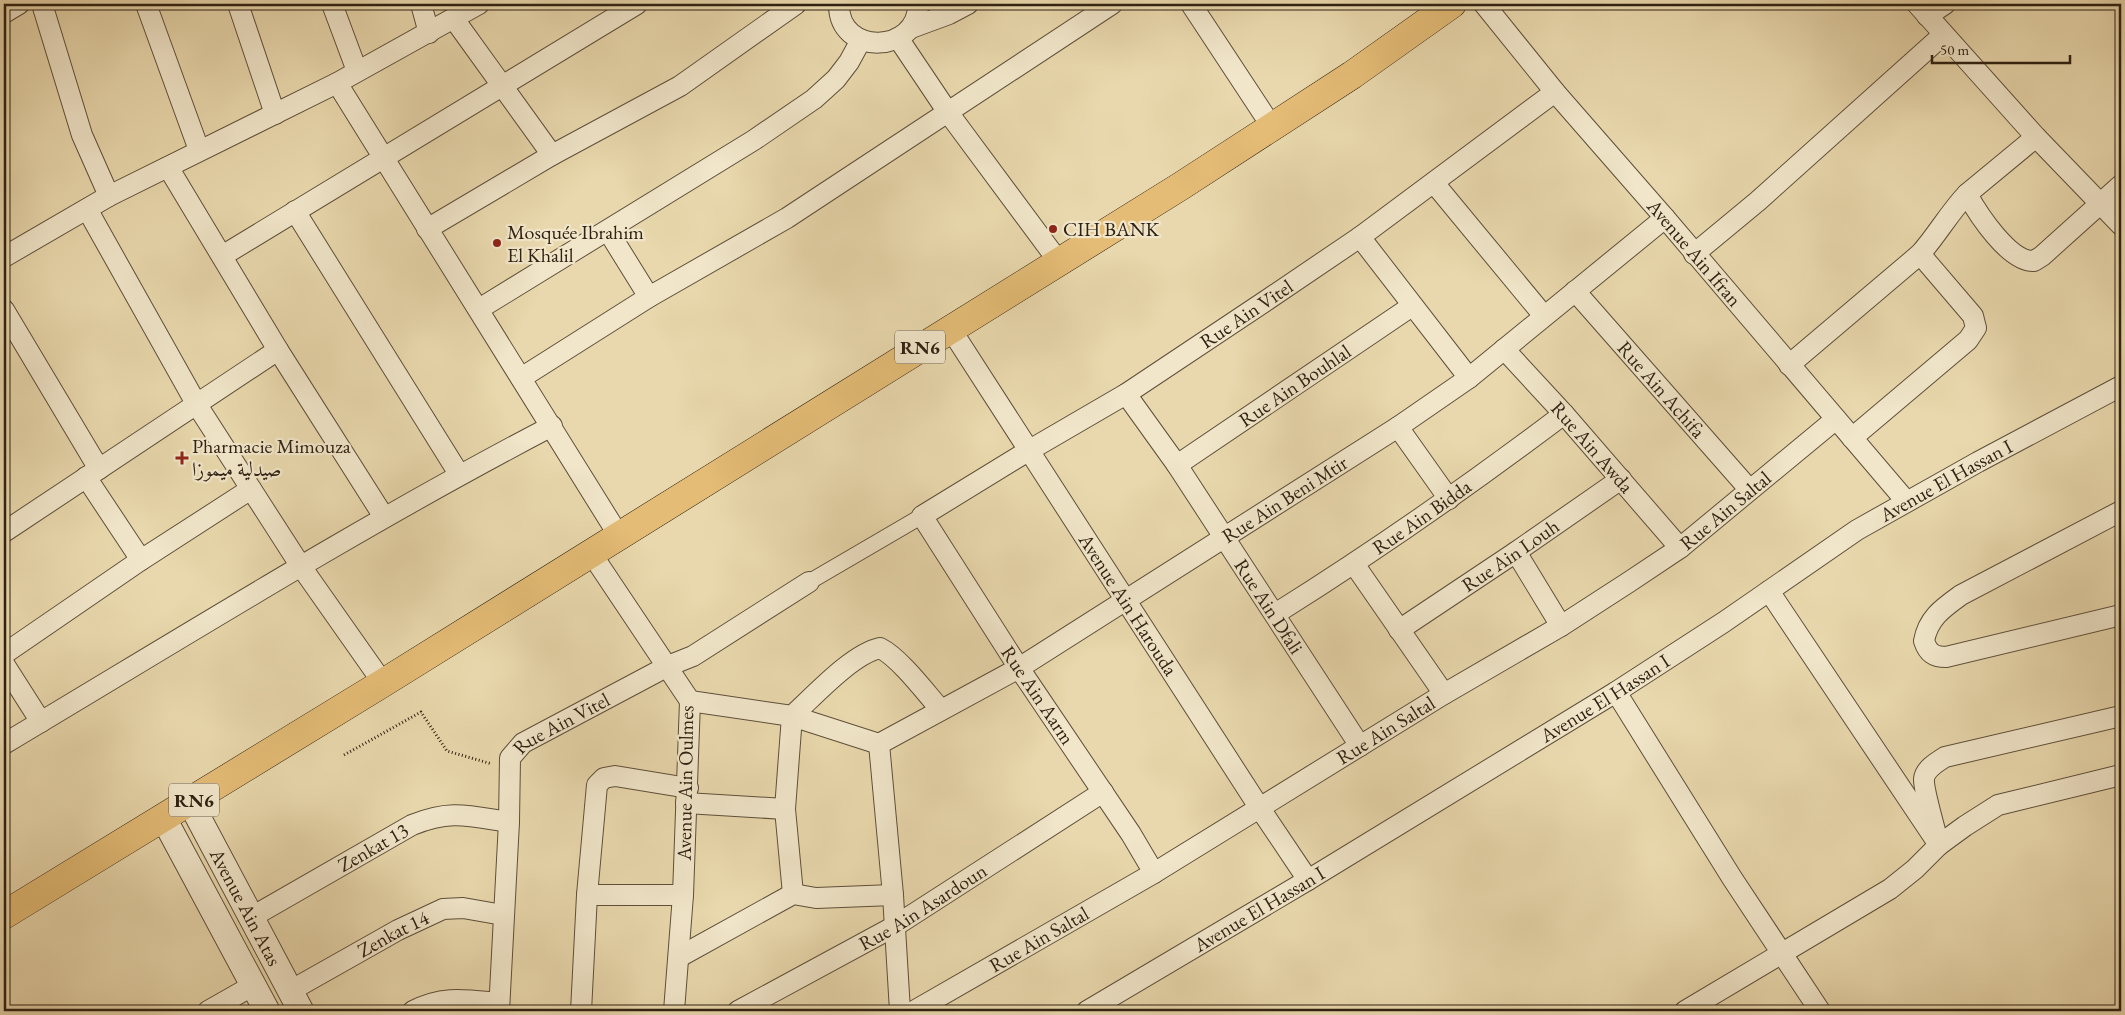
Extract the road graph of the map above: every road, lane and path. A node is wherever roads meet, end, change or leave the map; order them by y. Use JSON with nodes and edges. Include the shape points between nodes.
{"nodes":[{"id":1,"x":18,"y":4,"type":"edge"},
{"id":2,"x":42,"y":4,"type":"edge"},
{"id":3,"x":146,"y":4,"type":"edge"},
{"id":4,"x":238,"y":4,"type":"edge"},
{"id":5,"x":332,"y":4,"type":"edge"},
{"id":6,"x":421,"y":4,"type":"edge"},
{"id":7,"x":479,"y":4,"type":"edge"},
{"id":8,"x":638,"y":4,"type":"edge"},
{"id":9,"x":796,"y":4,"type":"edge"},
{"id":10,"x":839,"y":4,"type":"edge"},
{"id":11,"x":918,"y":4,"type":"edge"},
{"id":12,"x":968,"y":4,"type":"edge"},
{"id":13,"x":1112,"y":4,"type":"edge"},
{"id":14,"x":1191,"y":4,"type":"edge"},
{"id":15,"x":1452,"y":4,"type":"edge"},
{"id":16,"x":1484,"y":4,"type":"edge"},
{"id":17,"x":1945,"y":4,"type":"edge"},
{"id":18,"x":1922,"y":10,"type":"edge"},
{"id":19,"x":4,"y":12,"type":"edge"},
{"id":20,"x":454,"y":18,"type":"junction"},
{"id":21,"x":429,"y":33,"type":"junction"},
{"id":22,"x":905,"y":33,"type":"junction"},
{"id":23,"x":1942,"y":35,"type":"junction"},
{"id":24,"x":861,"y":40,"type":"junction"},
{"id":25,"x":357,"y":71,"type":"junction"},
{"id":26,"x":337,"y":83,"type":"junction"},
{"id":27,"x":503,"y":86,"type":"junction"},
{"id":28,"x":1555,"y":92,"type":"junction"},
{"id":29,"x":947,"y":111,"type":"junction"},
{"id":30,"x":275,"y":114,"type":"junction"},
{"id":31,"x":1272,"y":127,"type":"junction"},
{"id":32,"x":2036,"y":137,"type":"junction"},
{"id":33,"x":198,"y":150,"type":"junction"},
{"id":34,"x":552,"y":155,"type":"junction"},
{"id":35,"x":383,"y":156,"type":"junction"},
{"id":36,"x":168,"y":167,"type":"junction"},
{"id":37,"x":1434,"y":183,"type":"junction"},
{"id":38,"x":2121,"y":185,"type":"edge"},
{"id":39,"x":1967,"y":194,"type":"junction"},
{"id":40,"x":109,"y":196,"type":"junction"},
{"id":41,"x":2101,"y":205,"type":"junction"},
{"id":42,"x":87,"y":209,"type":"junction"},
{"id":43,"x":295,"y":211,"type":"junction"},
{"id":44,"x":1665,"y":218,"type":"junction"},
{"id":45,"x":2121,"y":225,"type":"edge"},
{"id":46,"x":427,"y":229,"type":"junction"},
{"id":47,"x":608,"y":231,"type":"junction"},
{"id":48,"x":1360,"y":237,"type":"junction"},
{"id":49,"x":1694,"y":254,"type":"junction"},
{"id":50,"x":1920,"y":254,"type":"junction"},
{"id":51,"x":222,"y":256,"type":"junction"},
{"id":52,"x":4,"y":257,"type":"edge"},
{"id":53,"x":1059,"y":262,"type":"junction"},
{"id":54,"x":1575,"y":291,"type":"junction"},
{"id":55,"x":649,"y":298,"type":"junction"},
{"id":56,"x":1412,"y":306,"type":"junction"},
{"id":57,"x":479,"y":309,"type":"junction"},
{"id":58,"x":4,"y":310,"type":"edge"},
{"id":59,"x":1544,"y":316,"type":"junction"},
{"id":60,"x":950,"y":328,"type":"junction"},
{"id":61,"x":1504,"y":349,"type":"junction"},
{"id":62,"x":278,"y":350,"type":"junction"},
{"id":63,"x":1789,"y":365,"type":"junction"},
{"id":64,"x":521,"y":378,"type":"junction"},
{"id":65,"x":1469,"y":378,"type":"junction"},
{"id":66,"x":2121,"y":386,"type":"edge"},
{"id":67,"x":1126,"y":394,"type":"junction"},
{"id":68,"x":197,"y":405,"type":"junction"},
{"id":69,"x":1564,"y":414,"type":"junction"},
{"id":70,"x":1836,"y":420,"type":"junction"},
{"id":71,"x":552,"y":426,"type":"junction"},
{"id":72,"x":1398,"y":426,"type":"junction"},
{"id":73,"x":1852,"y":438,"type":"junction"},
{"id":74,"x":1028,"y":450,"type":"junction"},
{"id":75,"x":1177,"y":465,"type":"junction"},
{"id":76,"x":92,"y":473,"type":"junction"},
{"id":77,"x":459,"y":474,"type":"junction"},
{"id":78,"x":1621,"y":479,"type":"junction"},
{"id":79,"x":251,"y":489,"type":"junction"},
{"id":80,"x":1749,"y":489,"type":"junction"},
{"id":81,"x":1449,"y":499,"type":"junction"},
{"id":82,"x":1906,"y":501,"type":"junction"},
{"id":83,"x":2121,"y":511,"type":"edge"},
{"id":84,"x":922,"y":516,"type":"junction"},
{"id":85,"x":384,"y":517,"type":"junction"},
{"id":86,"x":4,"y":532,"type":"edge"},
{"id":87,"x":619,"y":536,"type":"junction"},
{"id":88,"x":1225,"y":538,"type":"junction"},
{"id":89,"x":1680,"y":548,"type":"junction"},
{"id":90,"x":1516,"y":552,"type":"junction"},
{"id":91,"x":591,"y":553,"type":"junction"},
{"id":92,"x":141,"y":560,"type":"junction"},
{"id":93,"x":1354,"y":564,"type":"junction"},
{"id":94,"x":300,"y":565,"type":"junction"},
{"id":95,"x":810,"y":582,"type":"joint"},
{"id":96,"x":1769,"y":591,"type":"junction"},
{"id":97,"x":1126,"y":601,"type":"junction"},
{"id":98,"x":1275,"y":614,"type":"junction"},
{"id":99,"x":2121,"y":615,"type":"edge"},
{"id":100,"x":1561,"y":626,"type":"junction"},
{"id":101,"x":1399,"y":630,"type":"junction"},
{"id":102,"x":4,"y":654,"type":"edge"},
{"id":103,"x":4,"y":664,"type":"edge"},
{"id":104,"x":668,"y":666,"type":"junction"},
{"id":105,"x":1020,"y":668,"type":"junction"},
{"id":106,"x":383,"y":684,"type":"junction"},
{"id":107,"x":1616,"y":692,"type":"junction"},
{"id":108,"x":1444,"y":694,"type":"junction"},
{"id":109,"x":690,"y":701,"type":"junction"},
{"id":110,"x":941,"y":710,"type":"junction"},
{"id":111,"x":792,"y":716,"type":"junction"},
{"id":112,"x":2121,"y":716,"type":"edge"},
{"id":113,"x":41,"y":722,"type":"junction"},
{"id":114,"x":4,"y":744,"type":"edge"},
{"id":115,"x":879,"y":744,"type":"junction"},
{"id":116,"x":1360,"y":746,"type":"junction"},
{"id":117,"x":344,"y":755,"type":"dead end"},
{"id":118,"x":510,"y":769,"type":"junction"},
{"id":119,"x":2121,"y":775,"type":"edge"},
{"id":120,"x":1103,"y":792,"type":"junction"},
{"id":121,"x":687,"y":795,"type":"junction"},
{"id":122,"x":190,"y":802,"type":"junction"},
{"id":123,"x":1259,"y":808,"type":"junction"},
{"id":124,"x":785,"y":809,"type":"junction"},
{"id":125,"x":163,"y":816,"type":"junction"},
{"id":126,"x":509,"y":822,"type":"junction"},
{"id":127,"x":1939,"y":845,"type":"junction"},
{"id":128,"x":1154,"y":873,"type":"junction"},
{"id":129,"x":1308,"y":880,"type":"junction"},
{"id":130,"x":792,"y":894,"type":"junction"},
{"id":131,"x":587,"y":895,"type":"junction"},
{"id":132,"x":683,"y":895,"type":"junction"},
{"id":133,"x":893,"y":895,"type":"junction"},
{"id":134,"x":4,"y":915,"type":"edge"},
{"id":135,"x":503,"y":915,"type":"junction"},
{"id":136,"x":250,"y":918,"type":"junction"},
{"id":137,"x":895,"y":926,"type":"junction"},
{"id":138,"x":1782,"y":955,"type":"junction"},
{"id":139,"x":679,"y":957,"type":"junction"},
{"id":140,"x":252,"y":986,"type":"junction"},
{"id":141,"x":295,"y":1001,"type":"edge"},
{"id":142,"x":939,"y":1005,"type":"edge"},
{"id":143,"x":499,"y":1007,"type":"edge"},
{"id":144,"x":208,"y":1011,"type":"edge"},
{"id":145,"x":266,"y":1011,"type":"edge"},
{"id":146,"x":413,"y":1011,"type":"edge"},
{"id":147,"x":581,"y":1011,"type":"edge"},
{"id":148,"x":674,"y":1011,"type":"edge"},
{"id":149,"x":738,"y":1011,"type":"edge"},
{"id":150,"x":900,"y":1011,"type":"edge"},
{"id":151,"x":914,"y":1011,"type":"edge"},
{"id":152,"x":1087,"y":1011,"type":"edge"},
{"id":153,"x":1685,"y":1011,"type":"edge"},
{"id":154,"x":1820,"y":1011,"type":"edge"}],
"edges":[{"from":1,"to":19,"type":"street"},
{"from":2,"to":40,"type":"street","via":[[82,135]]},
{"from":3,"to":33,"type":"street"},
{"from":4,"to":30,"type":"street"},
{"from":5,"to":25,"type":"street"},
{"from":6,"to":21,"type":"street"},
{"from":7,"to":20,"type":"street"},
{"from":8,"to":27,"type":"street"},
{"from":9,"to":34,"type":"street","via":[[680,86]]},
{"from":10,"to":24,"type":"street","via":[[839,13],[847,30]]},
{"from":11,"to":22,"type":"street","via":[[918,12]]},
{"from":12,"to":22,"type":"street"},
{"from":13,"to":29,"type":"street"},
{"from":14,"to":31,"type":"street"},
{"from":15,"to":31,"type":"main road","number":"RN6"},
{"from":16,"to":28,"type":"street","name":"Avenue Ain Ifran"},
{"from":17,"to":18,"type":"street"},
{"from":18,"to":23,"type":"street"},
{"from":20,"to":21,"type":"street"},
{"from":20,"to":27,"type":"street"},
{"from":21,"to":25,"type":"street"},
{"from":22,"to":24,"type":"street","via":[[879,44]]},
{"from":22,"to":29,"type":"street"},
{"from":23,"to":32,"type":"street"},
{"from":23,"to":49,"type":"street","via":[[1758,201]]},
{"from":24,"to":47,"type":"street","via":[[836,79],[814,99]]},
{"from":25,"to":26,"type":"street"},
{"from":26,"to":30,"type":"street"},
{"from":26,"to":35,"type":"street"},
{"from":27,"to":34,"type":"street"},
{"from":27,"to":35,"type":"street"},
{"from":28,"to":37,"type":"street","name":"Rue Ain Vitel"},
{"from":28,"to":44,"type":"street","name":"Avenue Ain Ifran"},
{"from":29,"to":53,"type":"street"},
{"from":29,"to":55,"type":"street","via":[[787,218]]},
{"from":30,"to":33,"type":"street"},
{"from":31,"to":53,"type":"main road","number":"RN6"},
{"from":32,"to":39,"type":"street"},
{"from":32,"to":41,"type":"street"},
{"from":33,"to":36,"type":"street"},
{"from":34,"to":46,"type":"street"},
{"from":35,"to":43,"type":"street"},
{"from":35,"to":46,"type":"street"},
{"from":36,"to":40,"type":"street"},
{"from":36,"to":51,"type":"street"},
{"from":37,"to":48,"type":"street","name":"Rue Ain Vitel"},
{"from":37,"to":59,"type":"street"},
{"from":38,"to":41,"type":"street"},
{"from":39,"to":41,"type":"street","via":[[1991,230],[2012,252],[2028,261],[2042,256]]},
{"from":39,"to":50,"type":"street"},
{"from":40,"to":42,"type":"street"},
{"from":41,"to":45,"type":"street"},
{"from":42,"to":52,"type":"street"},
{"from":42,"to":68,"type":"street"},
{"from":43,"to":51,"type":"street"},
{"from":43,"to":77,"type":"street"},
{"from":44,"to":49,"type":"street","name":"Avenue Ain Ifran"},
{"from":44,"to":54,"type":"street","name":"Rue Ain Beni Mtir"},
{"from":46,"to":57,"type":"street"},
{"from":47,"to":55,"type":"street"},
{"from":47,"to":57,"type":"street"},
{"from":48,"to":56,"type":"street"},
{"from":48,"to":67,"type":"street","name":"Rue Ain Vitel"},
{"from":49,"to":63,"type":"street","name":"Avenue Ain Ifran"},
{"from":50,"to":63,"type":"street"},
{"from":50,"to":73,"type":"street","via":[[1973,316],[1976,328],[1968,340]]},
{"from":51,"to":62,"type":"street"},
{"from":53,"to":60,"type":"main road","number":"RN6"},
{"from":54,"to":59,"type":"street","name":"Rue Ain Beni Mtir"},
{"from":54,"to":80,"type":"street","name":"Rue Ain Achifa"},
{"from":55,"to":64,"type":"street"},
{"from":56,"to":65,"type":"street"},
{"from":56,"to":75,"type":"street","name":"Rue Ain Bouhlal"},
{"from":57,"to":64,"type":"street"},
{"from":58,"to":76,"type":"street"},
{"from":59,"to":61,"type":"street","name":"Rue Ain Beni Mtir"},
{"from":60,"to":74,"type":"street","name":"Avenue Ain Harouda"},
{"from":60,"to":87,"type":"main road","number":"RN6"},
{"from":61,"to":65,"type":"street","name":"Rue Ain Beni Mtir"},
{"from":61,"to":69,"type":"street","name":"Rue Ain Awda"},
{"from":62,"to":68,"type":"street"},
{"from":62,"to":85,"type":"street"},
{"from":63,"to":70,"type":"street","name":"Avenue Ain Ifran"},
{"from":64,"to":71,"type":"street"},
{"from":65,"to":72,"type":"street","name":"Rue Ain Beni Mtir"},
{"from":66,"to":82,"type":"street","name":"Avenue El Hassan I"},
{"from":67,"to":74,"type":"street","name":"Rue Ain Vitel"},
{"from":67,"to":75,"type":"street","name":"Rue Ain Dfali"},
{"from":68,"to":76,"type":"street"},
{"from":68,"to":79,"type":"street"},
{"from":69,"to":78,"type":"street","name":"Rue Ain Awda"},
{"from":69,"to":81,"type":"street","name":"Rue Ain Bidda"},
{"from":70,"to":73,"type":"street","name":"Avenue Ain Ifran"},
{"from":70,"to":80,"type":"street","name":"Rue Ain Saltal"},
{"from":71,"to":77,"type":"street"},
{"from":71,"to":87,"type":"street"},
{"from":72,"to":81,"type":"street"},
{"from":72,"to":88,"type":"street","name":"Rue Ain Beni Mtir"},
{"from":73,"to":82,"type":"street","name":"Avenue Ain Ifran"},
{"from":74,"to":84,"type":"street","name":"Rue Ain Vitel"},
{"from":74,"to":97,"type":"street","name":"Avenue Ain Harouda"},
{"from":75,"to":88,"type":"street","name":"Rue Ain Dfali"},
{"from":76,"to":86,"type":"street"},
{"from":76,"to":92,"type":"street"},
{"from":77,"to":85,"type":"street"},
{"from":78,"to":89,"type":"street","name":"Rue Ain Awda"},
{"from":78,"to":90,"type":"street","name":"Rue Ain Louh"},
{"from":79,"to":92,"type":"street"},
{"from":79,"to":94,"type":"street"},
{"from":80,"to":89,"type":"street","name":"Rue Ain Saltal"},
{"from":81,"to":93,"type":"street","name":"Rue Ain Bidda"},
{"from":82,"to":96,"type":"street","name":"Avenue El Hassan I","via":[[1857,530]]},
{"from":83,"to":99,"type":"street","via":[[1942,608],[1930,622],[1924,641],[1930,654],[1946,657]]},
{"from":84,"to":95,"type":"street"},
{"from":84,"to":105,"type":"street","name":"Rue Ain Aarm"},
{"from":85,"to":94,"type":"street"},
{"from":87,"to":91,"type":"main road","number":"RN6"},
{"from":88,"to":97,"type":"street","name":"Rue Ain Beni Mtir"},
{"from":88,"to":98,"type":"street","name":"Rue Ain Dfali"},
{"from":89,"to":100,"type":"street","name":"Rue Ain Saltal"},
{"from":90,"to":100,"type":"street"},
{"from":90,"to":101,"type":"street","name":"Rue Ain Louh"},
{"from":91,"to":104,"type":"street","name":"Avenue Ain Oulmes"},
{"from":91,"to":106,"type":"main road","number":"RN6"},
{"from":92,"to":102,"type":"street"},
{"from":93,"to":98,"type":"street","name":"Rue Ain Bidda"},
{"from":93,"to":101,"type":"street"},
{"from":94,"to":106,"type":"street"},
{"from":94,"to":113,"type":"street"},
{"from":95,"to":104,"type":"street","name":"Rue Ain Vitel","via":[[717,642]]},
{"from":96,"to":107,"type":"street","name":"Avenue El Hassan I"},
{"from":96,"to":127,"type":"street"},
{"from":97,"to":105,"type":"street","name":"Rue Ain Beni Mtir"},
{"from":97,"to":123,"type":"street","name":"Avenue Ain Harouda"},
{"from":98,"to":116,"type":"street","name":"Rue Ain Dfali"},
{"from":100,"to":108,"type":"street","name":"Rue Ain Saltal"},
{"from":101,"to":108,"type":"street"},
{"from":103,"to":113,"type":"street"},
{"from":104,"to":109,"type":"street","name":"Avenue Ain Oulmes"},
{"from":104,"to":118,"type":"street","name":"Rue Ain Vitel","via":[[523,743],[510,758]]},
{"from":105,"to":110,"type":"street","name":"Rue Ain Beni Mtir"},
{"from":105,"to":120,"type":"street","name":"Rue Ain Aarm"},
{"from":106,"to":122,"type":"main road","number":"RN6"},
{"from":107,"to":129,"type":"street","name":"Avenue El Hassan I"},
{"from":107,"to":138,"type":"street"},
{"from":108,"to":116,"type":"street","name":"Rue Ain Saltal"},
{"from":109,"to":111,"type":"street"},
{"from":109,"to":121,"type":"street","name":"Avenue Ain Oulmes"},
{"from":110,"to":111,"type":"street","via":[[898,662],[880,648],[850,664]]},
{"from":110,"to":115,"type":"street","name":"Rue Ain Beni Mtir"},
{"from":111,"to":115,"type":"street"},
{"from":111,"to":124,"type":"street"},
{"from":112,"to":127,"type":"street","via":[[1936,762],[1924,779]]},
{"from":113,"to":114,"type":"street"},
{"from":115,"to":133,"type":"street"},
{"from":116,"to":123,"type":"street","name":"Rue Ain Saltal"},
{"from":117,"to":118,"type":"path","via":[[421,712],[447,751]]},
{"from":118,"to":126,"type":"street","name":"Rue Ain Vitel"},
{"from":119,"to":127,"type":"street","via":[[1998,805]]},
{"from":120,"to":128,"type":"street","name":"Rue Ain Aarm"},
{"from":120,"to":137,"type":"street","name":"Rue Ain Asardoun"},
{"from":121,"to":124,"type":"street"},
{"from":121,"to":131,"type":"street","via":[[615,776],[600,781],[595,792]]},
{"from":121,"to":132,"type":"street","name":"Avenue Ain Oulmes"},
{"from":122,"to":125,"type":"main road","number":"RN6"},
{"from":122,"to":136,"type":"street","name":"Avenue Ain Atas"},
{"from":123,"to":128,"type":"street","name":"Rue Ain Saltal"},
{"from":123,"to":129,"type":"street","name":"Avenue Ain Harouda"},
{"from":124,"to":130,"type":"street"},
{"from":125,"to":134,"type":"main road","number":"RN6"},
{"from":125,"to":140,"type":"street","name":"Avenue Ain Atas"},
{"from":126,"to":135,"type":"street","name":"Rue Ain Vitel"},
{"from":126,"to":136,"type":"street","name":"Zenkat 13","via":[[454,814],[433,817],[412,825]]},
{"from":127,"to":138,"type":"street","via":[[1890,889]]},
{"from":128,"to":142,"type":"street","name":"Rue Ain Saltal"},
{"from":129,"to":152,"type":"street","name":"Avenue El Hassan I"},
{"from":130,"to":133,"type":"street","via":[[816,898]]},
{"from":130,"to":139,"type":"street"},
{"from":131,"to":132,"type":"street"},
{"from":131,"to":147,"type":"street"},
{"from":132,"to":139,"type":"street","name":"Avenue Ain Oulmes"},
{"from":133,"to":137,"type":"street"},
{"from":135,"to":141,"type":"street","name":"Zenkat 14","via":[[463,908],[443,909],[398,930]]},
{"from":135,"to":143,"type":"street","name":"Rue Ain Vitel"},
{"from":136,"to":141,"type":"street","name":"Avenue Ain Atas"},
{"from":137,"to":149,"type":"street","name":"Rue Ain Asardoun"},
{"from":137,"to":150,"type":"street"},
{"from":138,"to":153,"type":"street"},
{"from":138,"to":154,"type":"street"},
{"from":139,"to":148,"type":"street","name":"Avenue Ain Oulmes"},
{"from":140,"to":144,"type":"street"},
{"from":140,"to":145,"type":"street","name":"Avenue Ain Atas"},
{"from":142,"to":151,"type":"street","name":"Rue Ain Saltal"},
{"from":143,"to":146,"type":"street","via":[[456,999],[436,1001]]}]}
